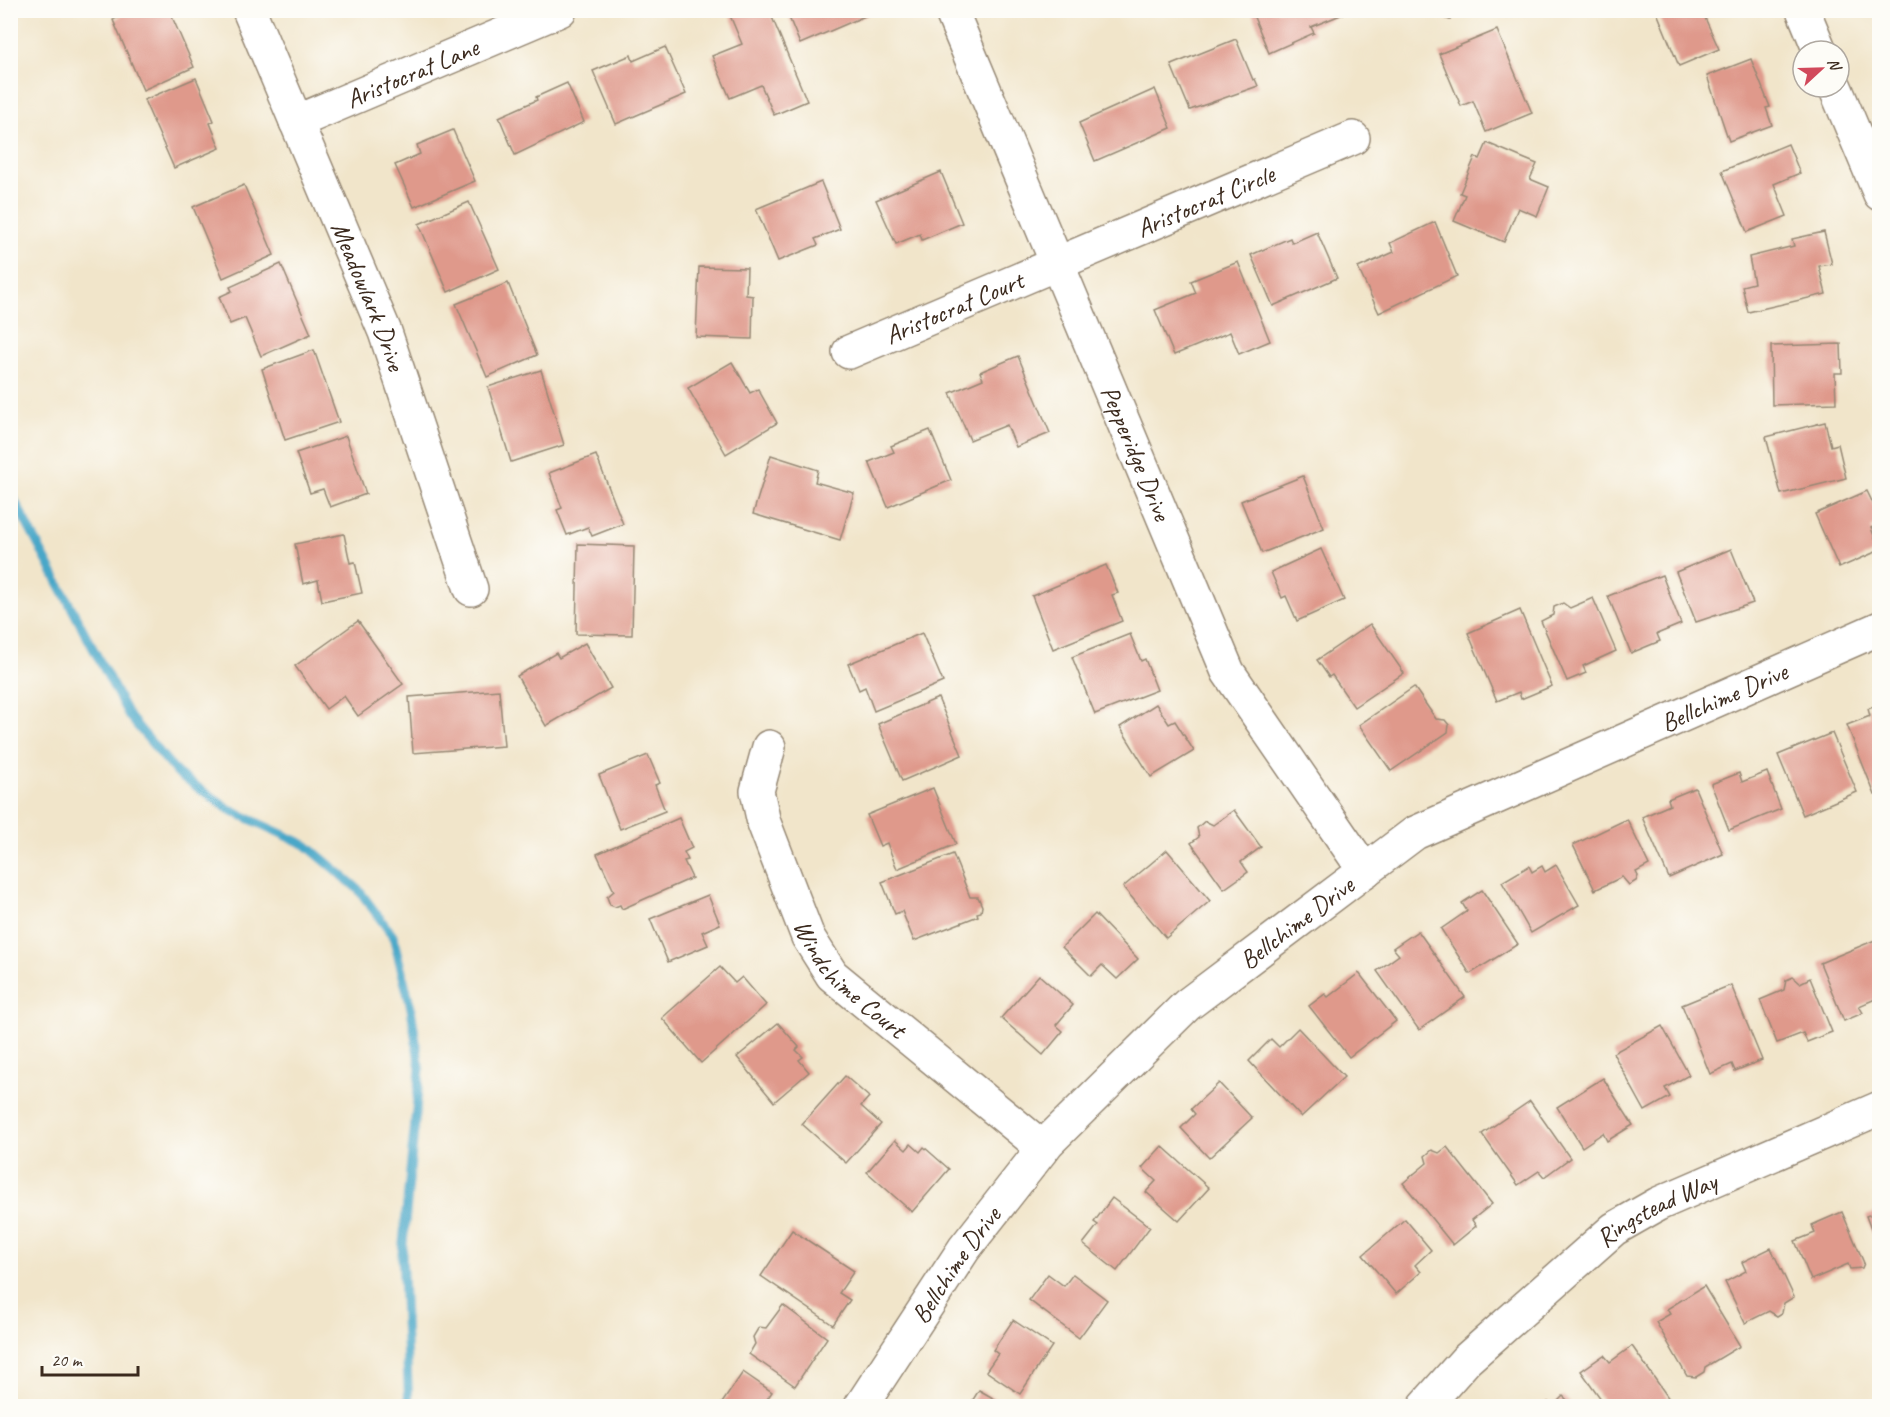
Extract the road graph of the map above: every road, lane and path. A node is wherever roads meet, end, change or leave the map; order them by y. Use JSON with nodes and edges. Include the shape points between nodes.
{"nodes":[{"id":1,"x":249,"y":10,"type":"edge"},
{"id":2,"x":560,"y":10,"type":"edge"},
{"id":3,"x":951,"y":10,"type":"edge"},
{"id":4,"x":1803,"y":10,"type":"edge"},
{"id":5,"x":1815,"y":39,"type":"edge"},
{"id":6,"x":1840,"y":99,"type":"edge"},
{"id":7,"x":296,"y":123,"type":"junction"},
{"id":8,"x":1353,"y":138,"type":"dead end"},
{"id":9,"x":1879,"y":191,"type":"edge"},
{"id":10,"x":1058,"y":263,"type":"junction"},
{"id":11,"x":849,"y":352,"type":"dead end"},
{"id":12,"x":471,"y":589,"type":"dead end"},
{"id":13,"x":1880,"y":628,"type":"edge"},
{"id":14,"x":769,"y":747,"type":"dead end"},
{"id":15,"x":1365,"y":871,"type":"junction"},
{"id":16,"x":1880,"y":1108,"type":"edge"},
{"id":17,"x":1043,"y":1148,"type":"junction"},
{"id":18,"x":861,"y":1407,"type":"edge"},
{"id":19,"x":1425,"y":1407,"type":"edge"}],
"edges":[{"from":1,"to":7,"type":"street","name":"Meadowlark Drive"},
{"from":2,"to":7,"type":"street","name":"Aristocrat Lane"},
{"from":3,"to":10,"type":"street","name":"Pepperidge Drive"},
{"from":4,"to":5,"type":"street"},
{"from":6,"to":9,"type":"street"},
{"from":7,"to":12,"type":"street","name":"Meadowlark Drive","via":[[385,332]]},
{"from":8,"to":10,"type":"street","name":"Aristocrat Circle"},
{"from":10,"to":11,"type":"street","name":"Aristocrat Court"},
{"from":10,"to":15,"type":"street","name":"Pepperidge Drive","via":[[1228,672]]},
{"from":13,"to":15,"type":"street","name":"Bellchime Drive","via":[[1415,833]]},
{"from":14,"to":17,"type":"street","name":"Windchime Court","via":[[757,790],[764,823],[808,937],[832,975]]},
{"from":15,"to":17,"type":"street","name":"Bellchime Drive","via":[[1187,1005]]},
{"from":16,"to":19,"type":"street","name":"Ringstead Way","via":[[1658,1204],[1614,1229],[1466,1360]]},
{"from":17,"to":18,"type":"street","name":"Bellchime Drive","via":[[964,1249]]}]}
